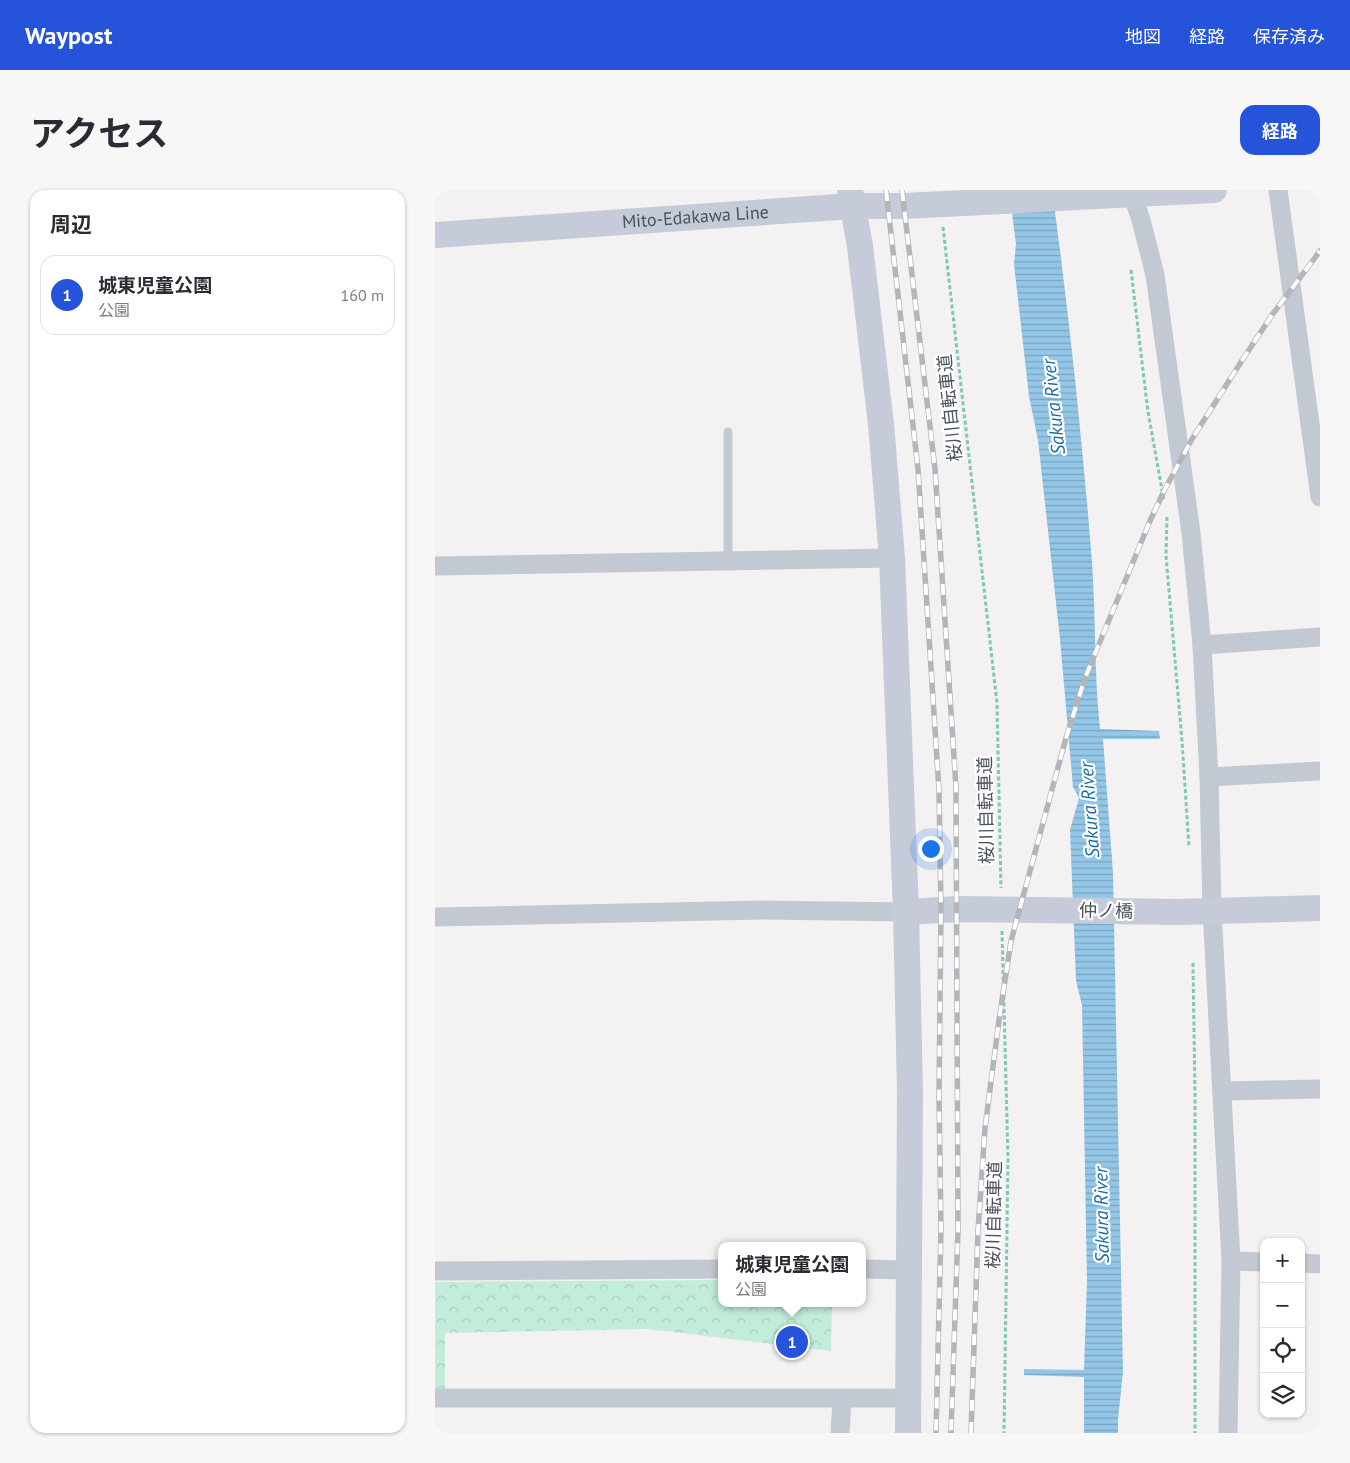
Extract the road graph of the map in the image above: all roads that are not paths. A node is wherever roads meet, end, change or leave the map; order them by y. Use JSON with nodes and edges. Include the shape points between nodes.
{"nodes":[{"id":1,"x":1214,"y":190,"type":"edge"},
{"id":2,"x":1278,"y":190,"type":"edge"},
{"id":3,"x":1126,"y":194,"type":"edge"},
{"id":4,"x":852,"y":198,"type":"edge"},
{"id":5,"x":435,"y":236,"type":"edge"},
{"id":6,"x":727,"y":432,"type":"dead end"},
{"id":7,"x":1320,"y":497,"type":"edge"},
{"id":8,"x":892,"y":558,"type":"junction"},
{"id":9,"x":728,"y":561,"type":"junction"},
{"id":10,"x":435,"y":566,"type":"edge"},
{"id":11,"x":1320,"y":638,"type":"edge"},
{"id":12,"x":1202,"y":646,"type":"junction"},
{"id":13,"x":1320,"y":771,"type":"edge"},
{"id":14,"x":1209,"y":777,"type":"junction"},
{"id":15,"x":1320,"y":908,"type":"edge"},
{"id":16,"x":1212,"y":910,"type":"junction"},
{"id":17,"x":906,"y":912,"type":"junction"},
{"id":18,"x":435,"y":917,"type":"edge"},
{"id":19,"x":1320,"y":1089,"type":"edge"},
{"id":20,"x":1222,"y":1090,"type":"junction"},
{"id":21,"x":1231,"y":1262,"type":"junction"},
{"id":22,"x":1260,"y":1262,"type":"edge"},
{"id":23,"x":1305,"y":1263,"type":"edge"},
{"id":24,"x":1320,"y":1264,"type":"edge"},
{"id":25,"x":718,"y":1269,"type":"edge"},
{"id":26,"x":435,"y":1270,"type":"edge"},
{"id":27,"x":866,"y":1270,"type":"edge"},
{"id":28,"x":909,"y":1270,"type":"junction"},
{"id":29,"x":435,"y":1398,"type":"edge"},
{"id":30,"x":909,"y":1398,"type":"junction"},
{"id":31,"x":842,"y":1399,"type":"junction"},
{"id":32,"x":840,"y":1433,"type":"edge"},
{"id":33,"x":909,"y":1433,"type":"edge"},
{"id":34,"x":1228,"y":1433,"type":"edge"}],
"edges":[{"from":1,"to":3,"type":"street"},
{"from":2,"to":7,"type":"street"},
{"from":3,"to":4,"type":"street","name":"Mito-Edakawa Line","via":[[889,207]]},
{"from":3,"to":12,"type":"street","via":[[1141,220],[1155,276],[1191,533]]},
{"from":4,"to":5,"type":"street","name":"Mito-Edakawa Line"},
{"from":4,"to":8,"type":"street","via":[[881,424]]},
{"from":6,"to":9,"type":"lane"},
{"from":8,"to":9,"type":"street"},
{"from":8,"to":17,"type":"street"},
{"from":9,"to":10,"type":"street"},
{"from":11,"to":12,"type":"street"},
{"from":12,"to":14,"type":"street"},
{"from":13,"to":14,"type":"street"},
{"from":14,"to":16,"type":"street"},
{"from":15,"to":16,"type":"street","name":"仲ノ橋"},
{"from":16,"to":17,"type":"street","name":"仲ノ橋","via":[[957,909]]},
{"from":16,"to":20,"type":"street"},
{"from":17,"to":18,"type":"street","via":[[761,910]]},
{"from":17,"to":28,"type":"street"},
{"from":19,"to":20,"type":"street"},
{"from":20,"to":21,"type":"street"},
{"from":21,"to":22,"type":"street"},
{"from":21,"to":34,"type":"street"},
{"from":23,"to":24,"type":"street"},
{"from":25,"to":26,"type":"street"},
{"from":27,"to":28,"type":"street"},
{"from":28,"to":30,"type":"street"},
{"from":29,"to":31,"type":"street"},
{"from":30,"to":31,"type":"street"},
{"from":30,"to":33,"type":"street"},
{"from":31,"to":32,"type":"street"}]}
